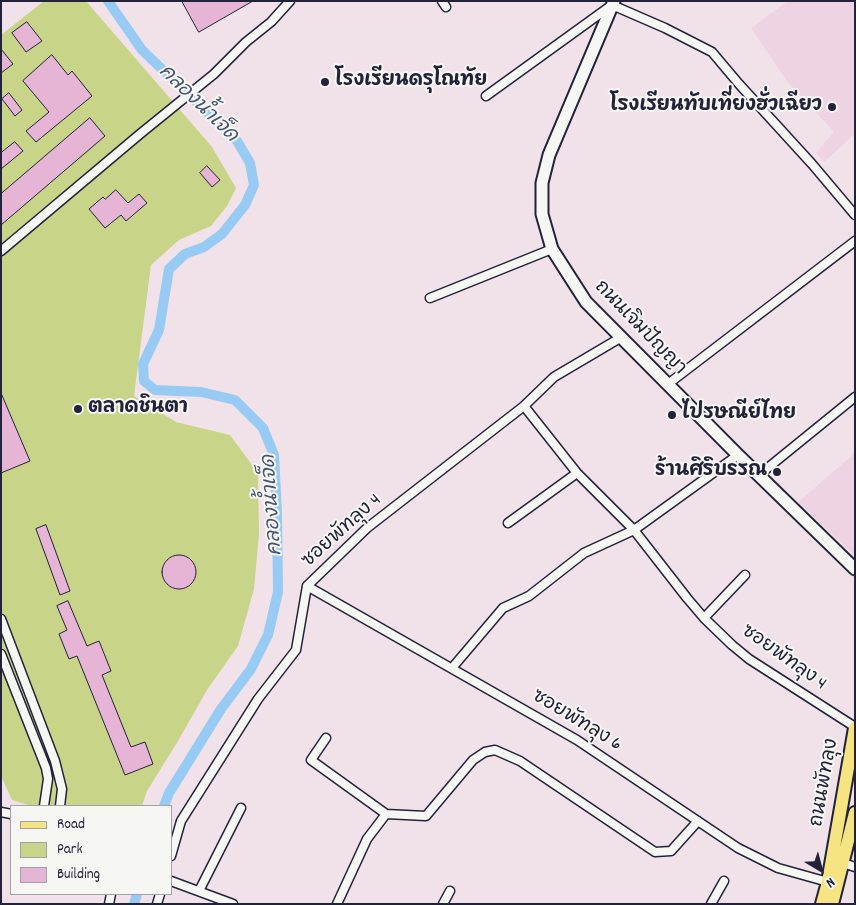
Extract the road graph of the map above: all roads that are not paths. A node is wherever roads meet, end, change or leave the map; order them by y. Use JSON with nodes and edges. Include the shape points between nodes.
{"nodes":[{"id":1,"x":290,"y":1,"type":"edge"},
{"id":2,"x":613,"y":3,"type":"edge"},
{"id":3,"x":486,"y":96,"type":"dead end"},
{"id":4,"x":855,"y":215,"type":"edge"},
{"id":5,"x":855,"y":241,"type":"edge"},
{"id":6,"x":552,"y":248,"type":"junction"},
{"id":7,"x":1,"y":251,"type":"edge"},
{"id":8,"x":430,"y":298,"type":"dead end"},
{"id":9,"x":620,"y":338,"type":"junction"},
{"id":10,"x":668,"y":384,"type":"junction"},
{"id":11,"x":855,"y":397,"type":"edge"},
{"id":12,"x":524,"y":406,"type":"junction"},
{"id":13,"x":738,"y":455,"type":"junction"},
{"id":14,"x":577,"y":473,"type":"junction"},
{"id":15,"x":759,"y":475,"type":"junction"},
{"id":16,"x":508,"y":523,"type":"dead end"},
{"id":17,"x":634,"y":530,"type":"junction"},
{"id":18,"x":855,"y":569,"type":"edge"},
{"id":19,"x":745,"y":575,"type":"dead end"},
{"id":20,"x":307,"y":586,"type":"junction"},
{"id":21,"x":704,"y":618,"type":"junction"},
{"id":22,"x":1,"y":619,"type":"edge"},
{"id":23,"x":1,"y":654,"type":"edge"},
{"id":24,"x":452,"y":668,"type":"junction"},
{"id":25,"x":855,"y":728,"type":"edge"},
{"id":26,"x":326,"y":738,"type":"dead end"},
{"id":27,"x":57,"y":766,"type":"junction"},
{"id":28,"x":46,"y":768,"type":"junction"},
{"id":29,"x":44,"y":805,"type":"edge"},
{"id":30,"x":60,"y":805,"type":"edge"},
{"id":31,"x":241,"y":808,"type":"dead end"},
{"id":32,"x":855,"y":813,"type":"edge"},
{"id":33,"x":386,"y":814,"type":"junction"},
{"id":34,"x":698,"y":821,"type":"junction"},
{"id":35,"x":172,"y":853,"type":"edge"},
{"id":36,"x":849,"y":865,"type":"edge"},
{"id":37,"x":172,"y":881,"type":"edge"},
{"id":38,"x":724,"y":882,"type":"dead end"},
{"id":39,"x":828,"y":882,"type":"junction"},
{"id":40,"x":199,"y":891,"type":"junction"},
{"id":41,"x":450,"y":891,"type":"dead end"},
{"id":42,"x":233,"y":904,"type":"edge"},
{"id":43,"x":337,"y":904,"type":"edge"},
{"id":44,"x":443,"y":904,"type":"edge"},
{"id":45,"x":712,"y":904,"type":"edge"},
{"id":46,"x":822,"y":904,"type":"edge"},
{"id":47,"x":832,"y":904,"type":"edge"}],
"edges":[{"from":1,"to":7,"type":"street","via":[[214,74]]},
{"from":2,"to":3,"type":"street"},
{"from":2,"to":4,"type":"street","via":[[712,52]]},
{"from":2,"to":6,"type":"street","name":"ถนนเจิมปัญญา","via":[[549,155],[542,183],[542,214]]},
{"from":5,"to":10,"type":"street"},
{"from":6,"to":8,"type":"street"},
{"from":6,"to":9,"type":"street","name":"ถนนเจิมปัญญา","via":[[578,293]]},
{"from":9,"to":10,"type":"street","name":"ถนนเจิมปัญญา"},
{"from":9,"to":12,"type":"street","name":"ซอยพัทลุง 4","via":[[554,377]]},
{"from":10,"to":13,"type":"street","name":"ถนนเจิมปัญญา"},
{"from":11,"to":15,"type":"street"},
{"from":12,"to":14,"type":"street","name":"ซอยพัทลุง 4"},
{"from":12,"to":20,"type":"street","name":"ซอยพัทลุง 4","via":[[367,528]]},
{"from":13,"to":15,"type":"street","name":"ถนนเจิมปัญญา"},
{"from":13,"to":17,"type":"street"},
{"from":14,"to":16,"type":"street"},
{"from":14,"to":17,"type":"street","name":"ซอยพัทลุง 4"},
{"from":15,"to":18,"type":"street","name":"ถนนเจิมปัญญา"},
{"from":17,"to":21,"type":"street","name":"ซอยพัทลุง 4"},
{"from":17,"to":24,"type":"street","via":[[584,553],[529,596],[503,608]]},
{"from":19,"to":21,"type":"street"},
{"from":20,"to":24,"type":"street","name":"ซอยพัทลุง 6"},
{"from":20,"to":35,"type":"street","name":"ซอยพัทลุง 4","via":[[296,650],[258,699],[182,821]]},
{"from":21,"to":25,"type":"street","name":"ซอยพัทลุง 4","via":[[749,659]]},
{"from":22,"to":27,"type":"street"},
{"from":23,"to":28,"type":"street"},
{"from":24,"to":34,"type":"street","name":"ซอยพัทลุง 6","via":[[577,740]]},
{"from":25,"to":39,"type":"main road","name":"ถนนพัทลุง"},
{"from":26,"to":33,"type":"street","via":[[311,760]]},
{"from":27,"to":28,"type":"street"},
{"from":27,"to":30,"type":"street","via":[[62,790]]},
{"from":28,"to":29,"type":"street","via":[[48,779]]},
{"from":31,"to":40,"type":"street"},
{"from":32,"to":36,"type":"main road","name":"ถนนพัทลุง"},
{"from":33,"to":34,"type":"street","via":[[426,816],[473,760],[495,750],[520,761],[655,852],[671,851]]},
{"from":33,"to":43,"type":"street","via":[[367,839]]},
{"from":34,"to":39,"type":"street","name":"ซอยพัทลุง 6","via":[[738,848],[778,868]]},
{"from":36,"to":47,"type":"main road","name":"ถนนพัทลุง"},
{"from":37,"to":40,"type":"street"},
{"from":38,"to":45,"type":"street"},
{"from":39,"to":46,"type":"main road","name":"ถนนพัทลุง"},
{"from":40,"to":42,"type":"street"},
{"from":41,"to":44,"type":"street"}]}
